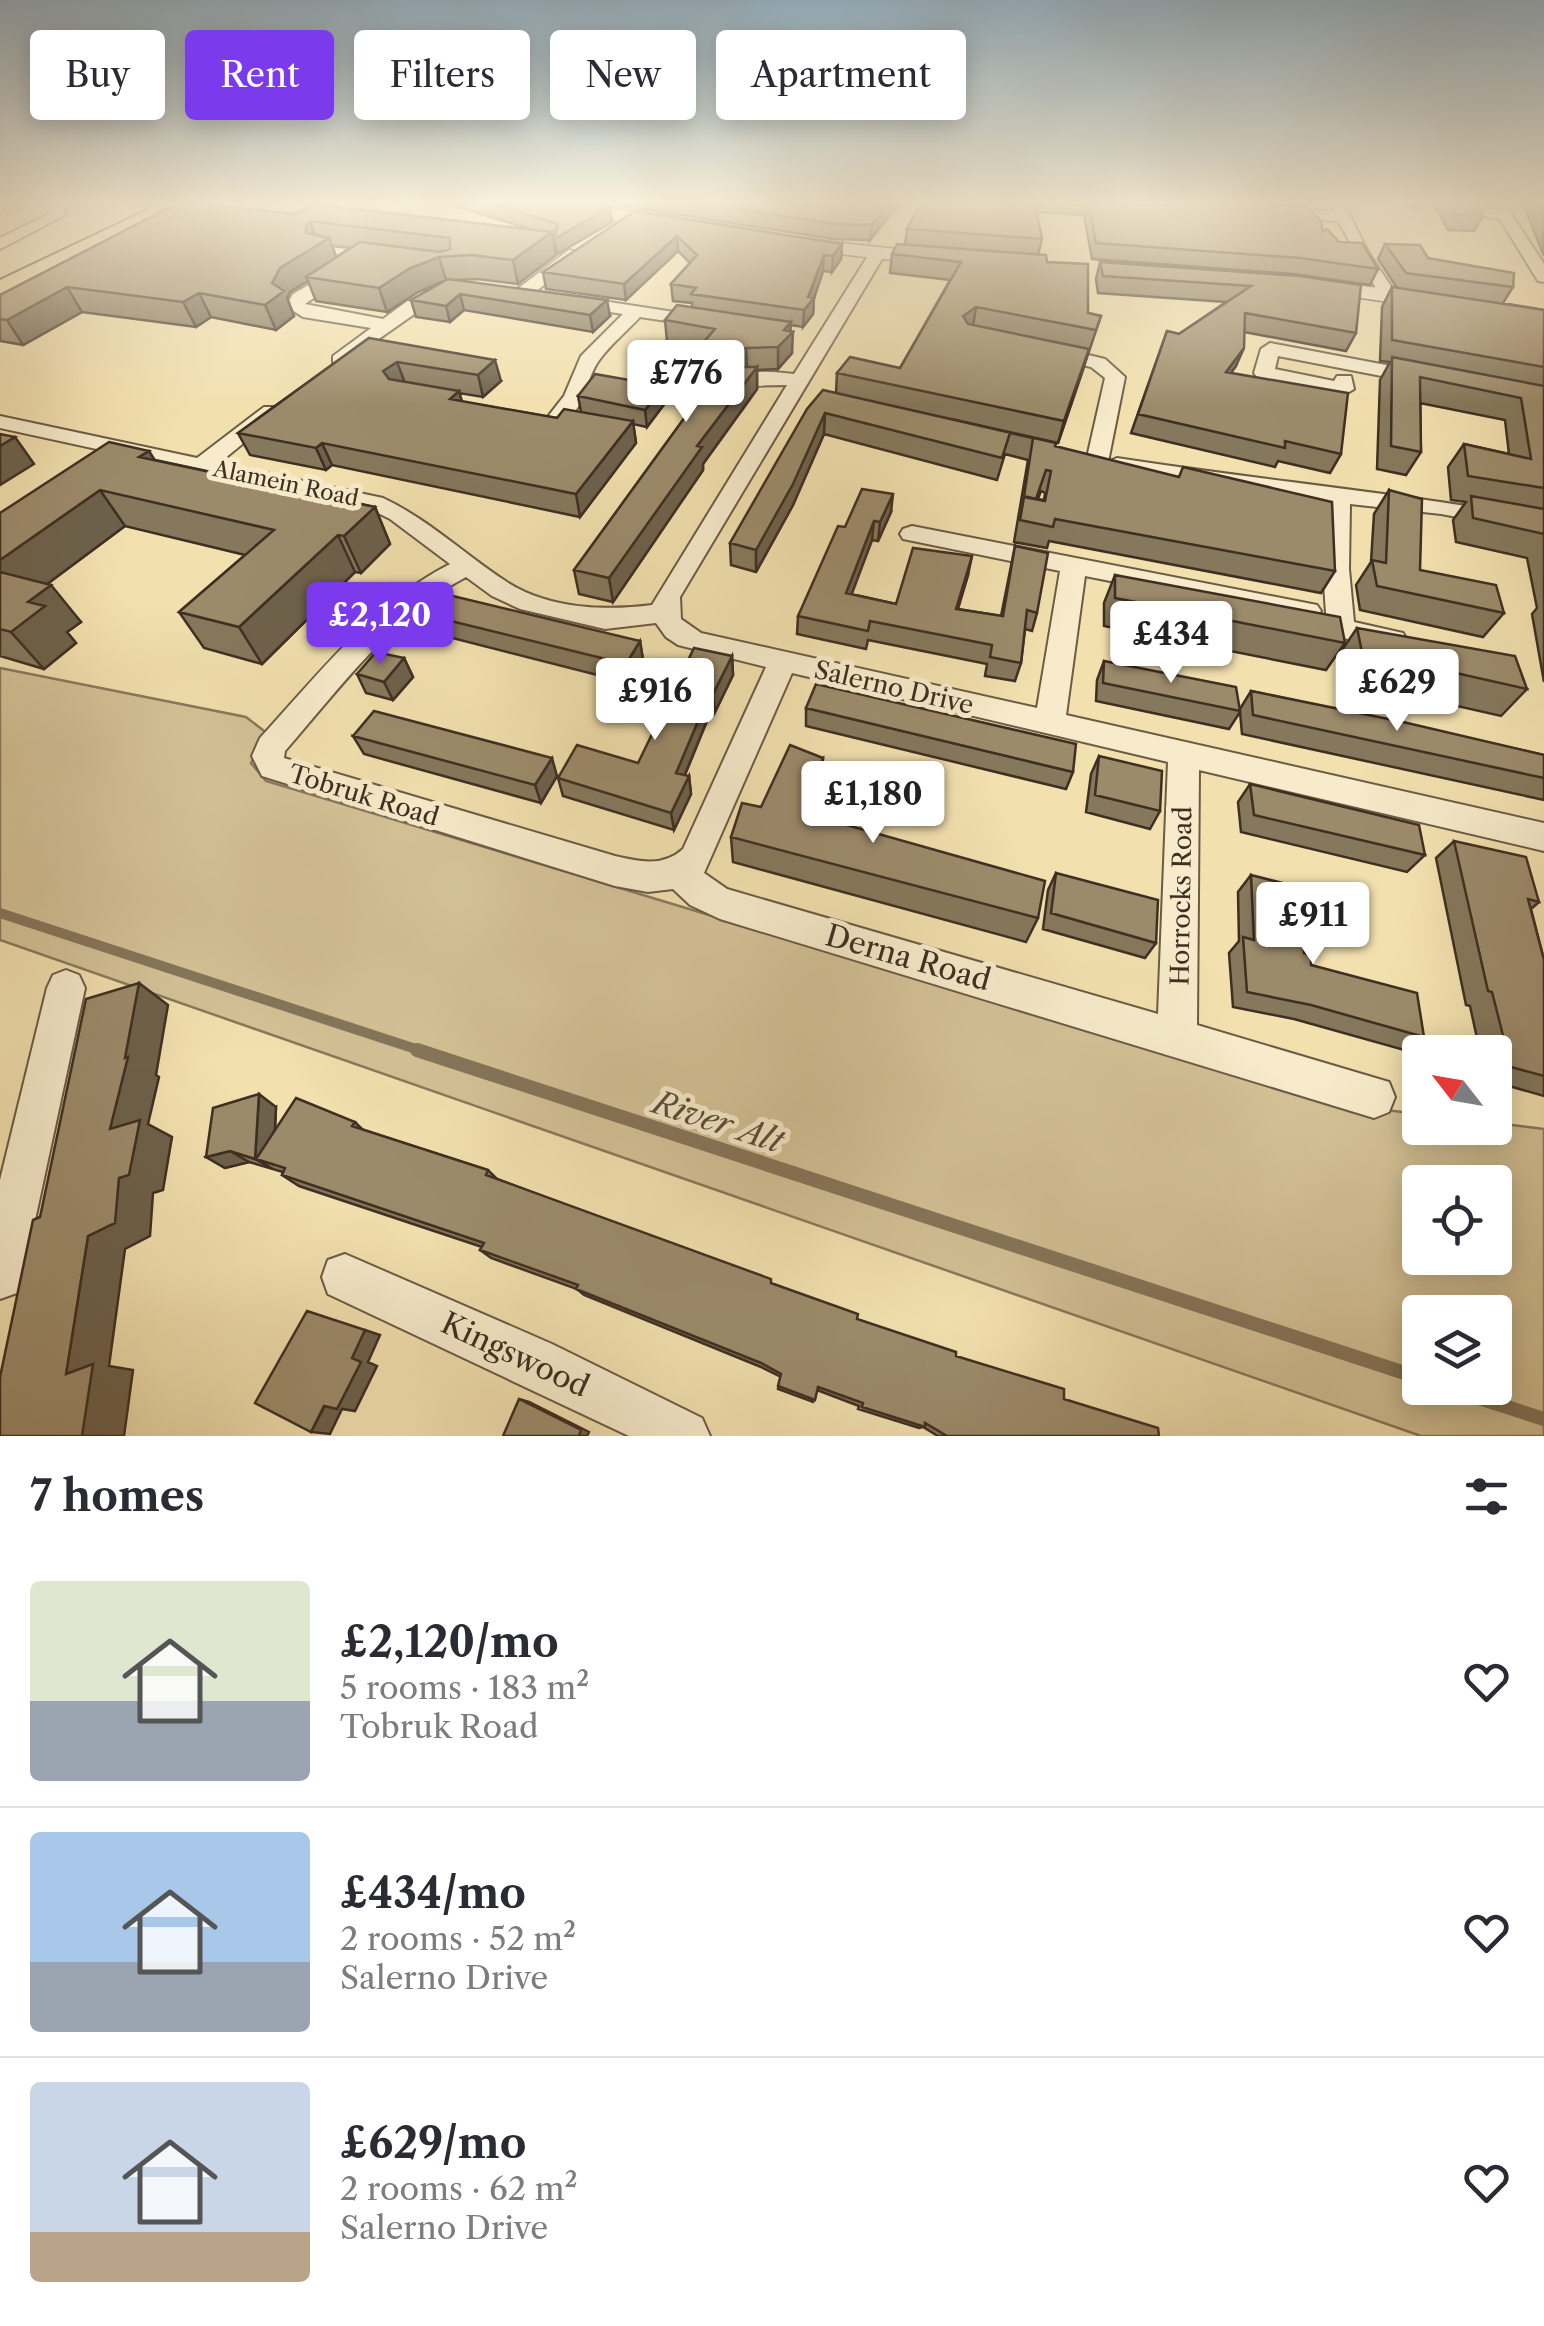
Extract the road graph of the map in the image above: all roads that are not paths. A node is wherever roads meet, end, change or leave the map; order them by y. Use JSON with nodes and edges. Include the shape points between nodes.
{"nodes":[{"id":1,"x":41,"y":271,"type":"edge"},
{"id":2,"x":333,"y":271,"type":"edge"},
{"id":3,"x":547,"y":271,"type":"edge"},
{"id":4,"x":865,"y":271,"type":"edge"},
{"id":5,"x":1374,"y":271,"type":"edge"},
{"id":6,"x":460,"y":283,"type":"edge"},
{"id":7,"x":1293,"y":284,"type":"edge"},
{"id":8,"x":0,"y":291,"type":"edge"},
{"id":9,"x":1388,"y":296,"type":"junction"},
{"id":10,"x":1465,"y":307,"type":"edge"},
{"id":11,"x":636,"y":311,"type":"junction"},
{"id":12,"x":386,"y":325,"type":"junction"},
{"id":13,"x":726,"y":325,"type":"edge"},
{"id":14,"x":1025,"y":347,"type":"edge"},
{"id":15,"x":328,"y":368,"type":"edge"},
{"id":16,"x":744,"y":380,"type":"edge"},
{"id":17,"x":1448,"y":384,"type":"edge"},
{"id":18,"x":796,"y":388,"type":"junction"},
{"id":19,"x":1343,"y":389,"type":"edge"},
{"id":20,"x":285,"y":400,"type":"edge"},
{"id":21,"x":823,"y":401,"type":"edge"},
{"id":22,"x":556,"y":419,"type":"edge"},
{"id":23,"x":0,"y":422,"type":"edge"},
{"id":24,"x":1070,"y":458,"type":"edge"},
{"id":25,"x":1097,"y":462,"type":"junction"},
{"id":26,"x":202,"y":464,"type":"junction"},
{"id":27,"x":1337,"y":495,"type":"junction"},
{"id":28,"x":1544,"y":526,"type":"edge"},
{"id":29,"x":912,"y":534,"type":"dead end"},
{"id":30,"x":1074,"y":564,"type":"junction"},
{"id":31,"x":467,"y":566,"type":"junction"},
{"id":32,"x":664,"y":613,"type":"junction"},
{"id":33,"x":1291,"y":615,"type":"edge"},
{"id":34,"x":1411,"y":643,"type":"edge"},
{"id":35,"x":784,"y":661,"type":"junction"},
{"id":36,"x":1050,"y":723,"type":"junction"},
{"id":37,"x":1184,"y":754,"type":"junction"},
{"id":38,"x":1543,"y":840,"type":"edge"},
{"id":39,"x":679,"y":873,"type":"junction"},
{"id":40,"x":66,"y":988,"type":"dead end"},
{"id":41,"x":1177,"y":1037,"type":"junction"},
{"id":42,"x":1374,"y":1097,"type":"dead end"},
{"id":43,"x":0,"y":1276,"type":"edge"},
{"id":44,"x":345,"y":1277,"type":"dead end"},
{"id":45,"x":684,"y":1436,"type":"edge"}],
"edges":[{"from":1,"to":8,"type":"highway"},
{"from":2,"to":12,"type":"street","via":[[296,300],[297,308]]},
{"from":3,"to":11,"type":"street","via":[[513,292]]},
{"from":4,"to":18,"type":"street","via":[[816,338]]},
{"from":5,"to":9,"type":"street"},
{"from":6,"to":12,"type":"street","via":[[430,292]]},
{"from":7,"to":9,"type":"street"},
{"from":9,"to":10,"type":"street"},
{"from":11,"to":13,"type":"street"},
{"from":11,"to":22,"type":"street","via":[[591,355],[574,398]]},
{"from":12,"to":15,"type":"street"},
{"from":14,"to":25,"type":"street","via":[[1092,361],[1113,374]]},
{"from":16,"to":18,"type":"street","via":[[770,377]]},
{"from":17,"to":19,"type":"street","via":[[1270,348],[1264,373]]},
{"from":18,"to":21,"type":"street"},
{"from":18,"to":32,"type":"street","via":[[666,597]]},
{"from":20,"to":26,"type":"street"},
{"from":23,"to":26,"type":"street","name":"Alamein Road"},
{"from":24,"to":25,"type":"street"},
{"from":25,"to":27,"type":"street"},
{"from":26,"to":31,"type":"street","name":"Alamein Road","via":[[375,502]]},
{"from":27,"to":28,"type":"street"},
{"from":27,"to":34,"type":"street","via":[[1341,628]]},
{"from":29,"to":30,"type":"street","via":[[938,549]]},
{"from":30,"to":33,"type":"street"},
{"from":30,"to":36,"type":"street"},
{"from":31,"to":32,"type":"street","name":"Alamein Road","via":[[500,590],[536,604],[605,620]]},
{"from":31,"to":39,"type":"street","name":"Tobruk Road","via":[[396,609],[276,740],[270,764],[616,871],[656,878]]},
{"from":32,"to":35,"type":"street","name":"Salerno Drive","via":[[687,638]]},
{"from":35,"to":36,"type":"street","name":"Salerno Drive"},
{"from":35,"to":39,"type":"street","via":[[698,854]]},
{"from":36,"to":37,"type":"street","name":"Salerno Drive"},
{"from":37,"to":38,"type":"street","name":"Salerno Drive"},
{"from":37,"to":41,"type":"street","name":"Horrocks Road"},
{"from":39,"to":41,"type":"street","name":"Derna Road","via":[[720,903]]},
{"from":40,"to":43,"type":"street"},
{"from":41,"to":42,"type":"street","name":"Derna Road"},
{"from":44,"to":45,"type":"street","name":"Kingswood"}]}
